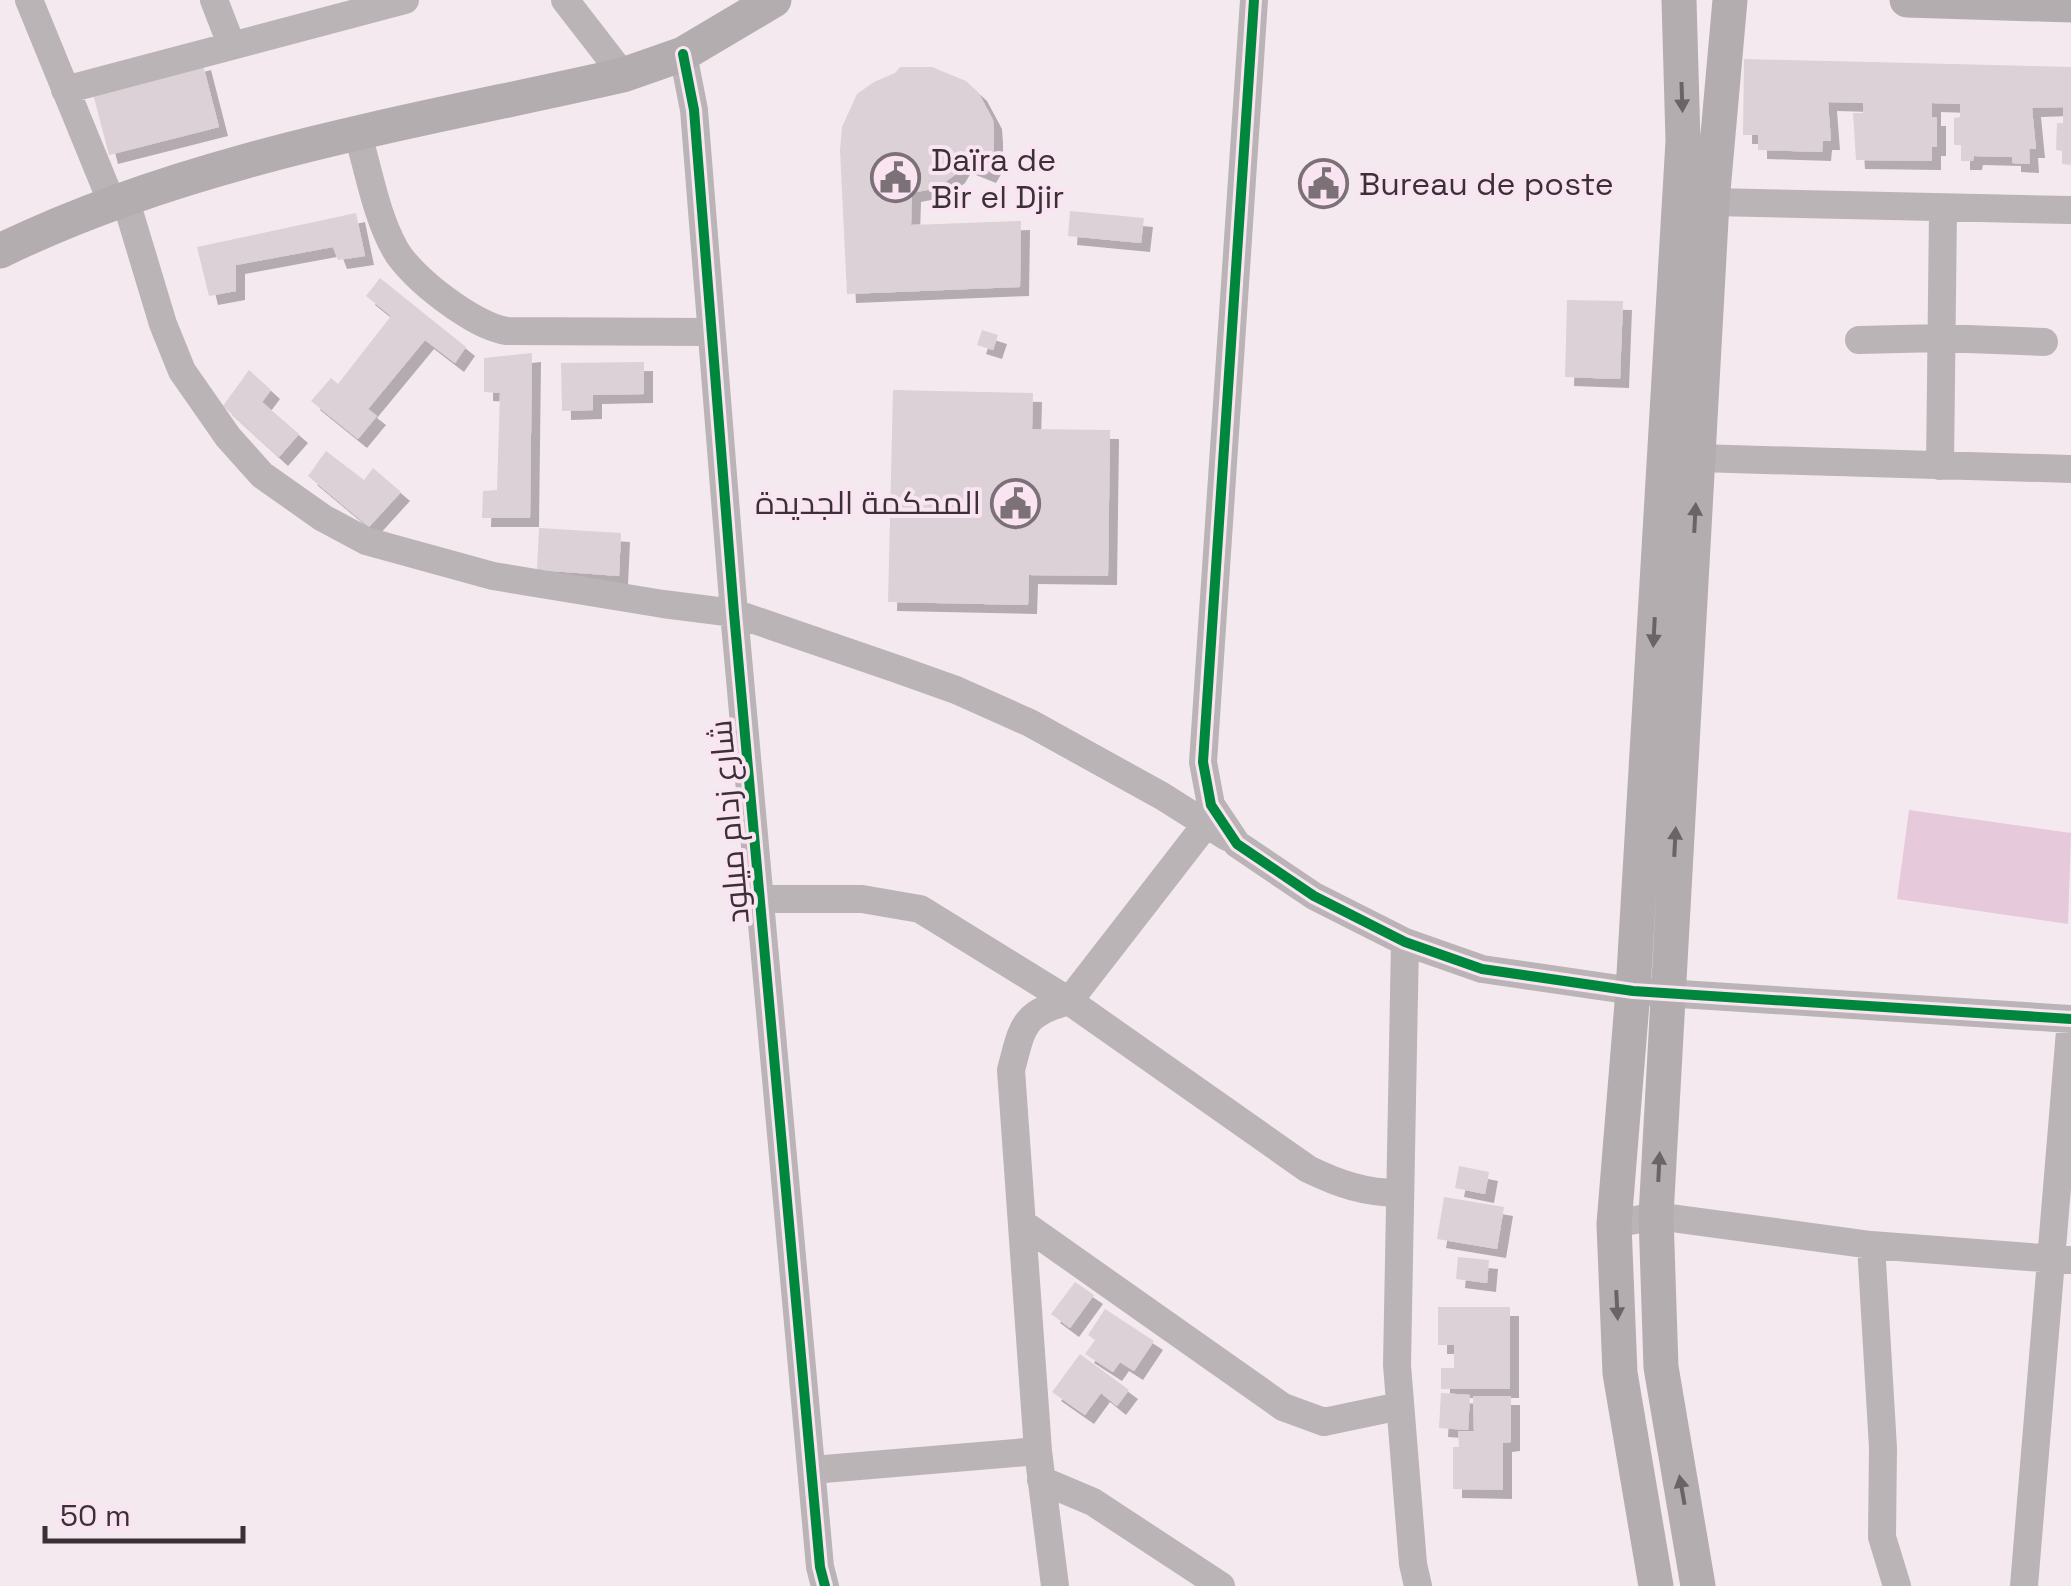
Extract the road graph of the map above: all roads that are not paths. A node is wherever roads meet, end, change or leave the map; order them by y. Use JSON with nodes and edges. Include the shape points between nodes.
{"nodes":[{"id":1,"x":29,"y":0,"type":"edge"},
{"id":2,"x":214,"y":0,"type":"edge"},
{"id":3,"x":405,"y":0,"type":"edge"},
{"id":4,"x":564,"y":0,"type":"edge"},
{"id":5,"x":1254,"y":0,"type":"edge"},
{"id":6,"x":1679,"y":0,"type":"edge"},
{"id":7,"x":1730,"y":0,"type":"edge"},
{"id":8,"x":1907,"y":0,"type":"edge"},
{"id":9,"x":762,"y":4,"type":"edge"},
{"id":10,"x":2071,"y":6,"type":"edge"},
{"id":11,"x":230,"y":44,"type":"junction"},
{"id":12,"x":683,"y":54,"type":"junction"},
{"id":13,"x":623,"y":75,"type":"junction"},
{"id":14,"x":65,"y":90,"type":"junction"},
{"id":15,"x":358,"y":136,"type":"junction"},
{"id":16,"x":119,"y":201,"type":"junction"},
{"id":17,"x":1712,"y":202,"type":"junction"},
{"id":18,"x":1943,"y":210,"type":"junction"},
{"id":19,"x":2071,"y":210,"type":"edge"},
{"id":20,"x":0,"y":251,"type":"edge"},
{"id":21,"x":710,"y":332,"type":"junction"},
{"id":22,"x":1941,"y":338,"type":"junction"},
{"id":23,"x":1859,"y":340,"type":"dead end"},
{"id":24,"x":2044,"y":342,"type":"dead end"},
{"id":25,"x":1698,"y":458,"type":"junction"},
{"id":26,"x":1940,"y":466,"type":"junction"},
{"id":27,"x":2071,"y":469,"type":"edge"},
{"id":28,"x":734,"y":612,"type":"junction"},
{"id":29,"x":1207,"y":824,"type":"junction"},
{"id":30,"x":1236,"y":844,"type":"junction"},
{"id":31,"x":762,"y":900,"type":"junction"},
{"id":32,"x":1406,"y":942,"type":"junction"},
{"id":33,"x":1650,"y":991,"type":"junction"},
{"id":34,"x":1069,"y":1001,"type":"junction"},
{"id":35,"x":2071,"y":1019,"type":"edge"},
{"id":36,"x":1400,"y":1193,"type":"junction"},
{"id":37,"x":1656,"y":1216,"type":"junction"},
{"id":38,"x":1022,"y":1223,"type":"junction"},
{"id":39,"x":1614,"y":1224,"type":"junction"},
{"id":40,"x":1871,"y":1245,"type":"junction"},
{"id":41,"x":2062,"y":1260,"type":"edge"},
{"id":42,"x":1400,"y":1406,"type":"junction"},
{"id":43,"x":1039,"y":1465,"type":"junction"},
{"id":44,"x":812,"y":1470,"type":"junction"},
{"id":45,"x":824,"y":1586,"type":"edge"},
{"id":46,"x":1055,"y":1586,"type":"edge"},
{"id":47,"x":1221,"y":1586,"type":"edge"},
{"id":48,"x":1418,"y":1586,"type":"edge"},
{"id":49,"x":1656,"y":1586,"type":"edge"},
{"id":50,"x":1698,"y":1586,"type":"edge"},
{"id":51,"x":1897,"y":1586,"type":"edge"},
{"id":52,"x":2024,"y":1586,"type":"edge"}],
"edges":[{"from":1,"to":14,"type":"street"},
{"from":2,"to":11,"type":"street"},
{"from":3,"to":11,"type":"street"},
{"from":4,"to":13,"type":"street"},
{"from":5,"to":30,"type":"street","via":[[1203,762],[1211,805]]},
{"from":6,"to":33,"type":"main road","one_way":true,"via":[[1683,141]]},
{"from":7,"to":17,"type":"main road"},
{"from":8,"to":10,"type":"main road"},
{"from":9,"to":12,"type":"main road"},
{"from":11,"to":14,"type":"street"},
{"from":12,"to":13,"type":"main road"},
{"from":12,"to":21,"type":"street","name":"شارع زدام ميلود","via":[[694,110]]},
{"from":13,"to":15,"type":"main road"},
{"from":14,"to":16,"type":"street"},
{"from":15,"to":16,"type":"main road"},
{"from":15,"to":21,"type":"street","via":[[395,250],[479,323],[507,331]]},
{"from":16,"to":20,"type":"main road"},
{"from":16,"to":28,"type":"street","via":[[182,372],[262,474],[323,518],[366,541],[493,576]]},
{"from":17,"to":18,"type":"street"},
{"from":17,"to":25,"type":"main road"},
{"from":18,"to":19,"type":"street"},
{"from":18,"to":22,"type":"street"},
{"from":21,"to":28,"type":"street","name":"شارع زدام ميلود"},
{"from":22,"to":23,"type":"street"},
{"from":22,"to":24,"type":"street"},
{"from":22,"to":26,"type":"street"},
{"from":25,"to":26,"type":"street"},
{"from":33,"to":25,"type":"main road","one_way":true},
{"from":26,"to":27,"type":"street"},
{"from":28,"to":29,"type":"street","via":[[986,703]]},
{"from":28,"to":31,"type":"street","name":"شارع زدام ميلود"},
{"from":29,"to":30,"type":"street"},
{"from":29,"to":34,"type":"street"},
{"from":30,"to":32,"type":"street","via":[[1314,896]]},
{"from":31,"to":34,"type":"street","via":[[862,899],[920,910]]},
{"from":31,"to":44,"type":"street","name":"شارع زدام ميلود"},
{"from":32,"to":33,"type":"street","via":[[1482,969]]},
{"from":32,"to":36,"type":"street"},
{"from":33,"to":35,"type":"street"},
{"from":37,"to":33,"type":"main road","one_way":true},
{"from":33,"to":39,"type":"main road"},
{"from":34,"to":36,"type":"street","via":[[1308,1169],[1343,1186]]},
{"from":34,"to":38,"type":"street","via":[[1033,1013],[1011,1070]]},
{"from":35,"to":41,"type":"street"},
{"from":36,"to":42,"type":"street"},
{"from":37,"to":39,"type":"street"},
{"from":37,"to":40,"type":"street"},
{"from":50,"to":37,"type":"main road","one_way":true,"via":[[1661,1367]]},
{"from":38,"to":42,"type":"street","via":[[1283,1407],[1324,1422]]},
{"from":38,"to":43,"type":"street"},
{"from":39,"to":49,"type":"main road","one_way":true,"via":[[1620,1374]]},
{"from":40,"to":41,"type":"street"},
{"from":40,"to":51,"type":"street","via":[[1882,1537]]},
{"from":41,"to":52,"type":"street"},
{"from":42,"to":48,"type":"street"},
{"from":43,"to":44,"type":"street"},
{"from":43,"to":46,"type":"street"},
{"from":43,"to":47,"type":"street"},
{"from":44,"to":45,"type":"street","name":"شارع زدام ميلود"}]}
